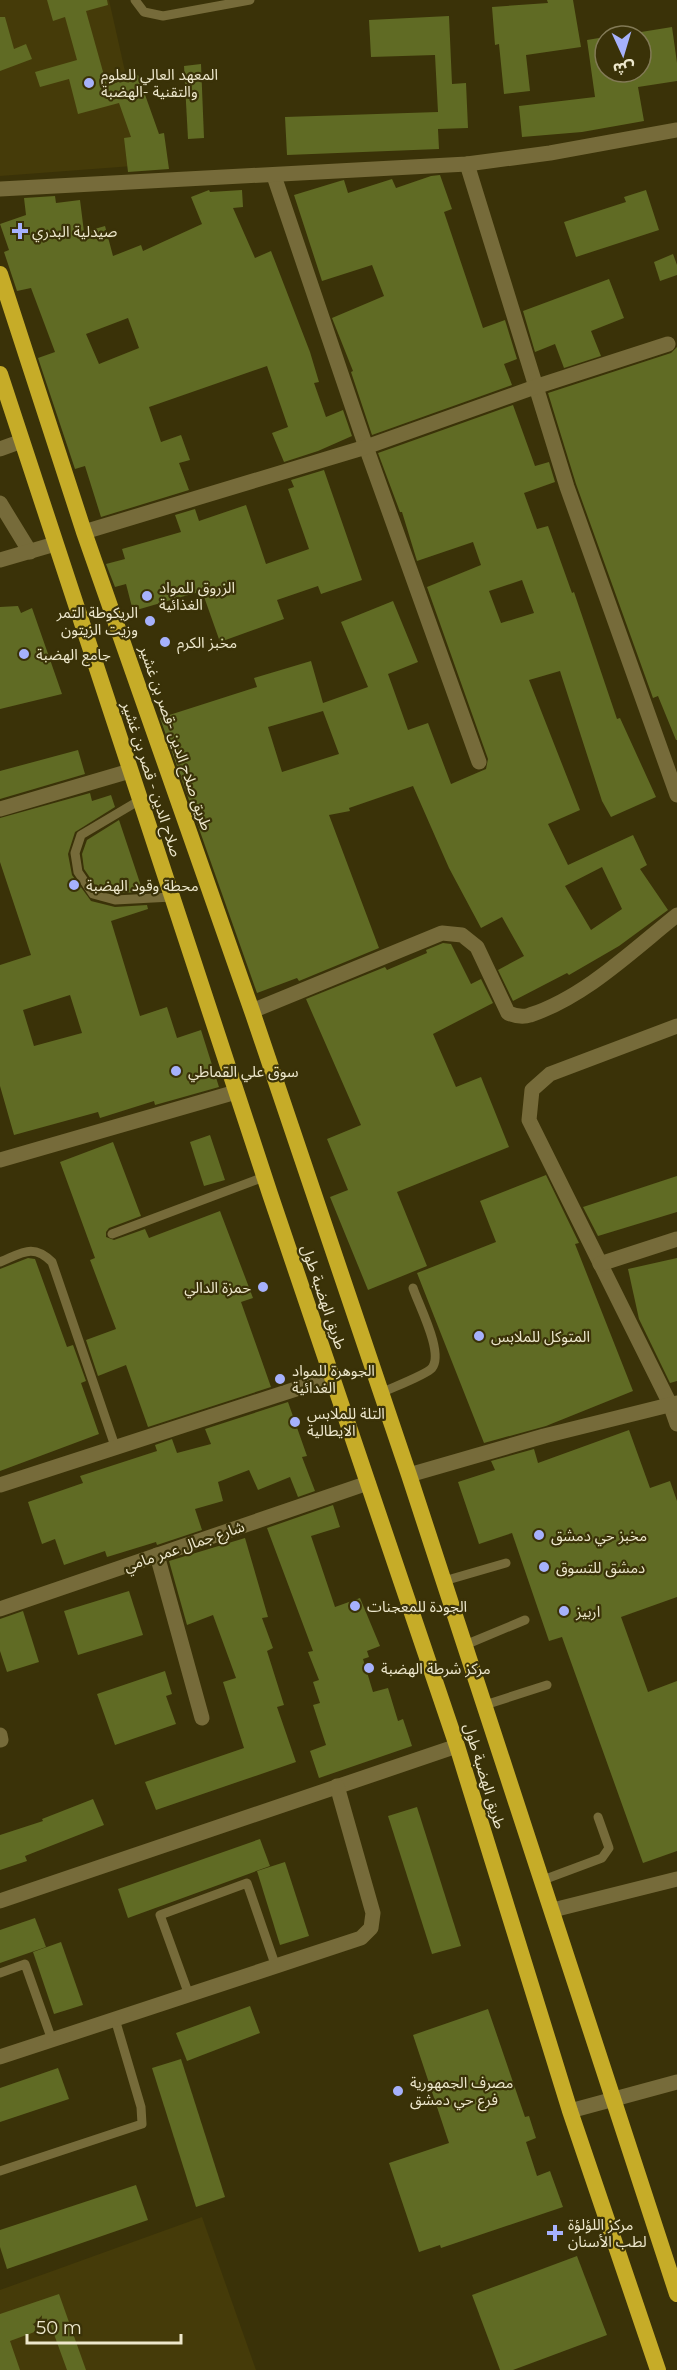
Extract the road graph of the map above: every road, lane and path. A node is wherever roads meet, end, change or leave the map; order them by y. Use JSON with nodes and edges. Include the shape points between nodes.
{"nodes":[{"id":1,"x":135,"y":0,"type":"edge"},
{"id":2,"x":250,"y":0,"type":"edge"},
{"id":3,"x":677,"y":130,"type":"edge"},
{"id":4,"x":466,"y":164,"type":"junction"},
{"id":5,"x":274,"y":176,"type":"junction"},
{"id":6,"x":0,"y":189,"type":"edge"},
{"id":7,"x":0,"y":274,"type":"edge"},
{"id":8,"x":668,"y":344,"type":"dead end"},
{"id":9,"x":0,"y":374,"type":"edge"},
{"id":10,"x":535,"y":387,"type":"junction"},
{"id":11,"x":22,"y":441,"type":"junction"},
{"id":12,"x":366,"y":447,"type":"junction"},
{"id":13,"x":0,"y":449,"type":"edge"},
{"id":14,"x":0,"y":503,"type":"edge"},
{"id":15,"x":84,"y":532,"type":"junction"},
{"id":16,"x":55,"y":544,"type":"junction"},
{"id":17,"x":30,"y":552,"type":"junction"},
{"id":18,"x":0,"y":560,"type":"edge"},
{"id":19,"x":479,"y":762,"type":"dead end"},
{"id":20,"x":130,"y":771,"type":"junction"},
{"id":21,"x":677,"y":795,"type":"edge"},
{"id":22,"x":140,"y":800,"type":"junction"},
{"id":23,"x":0,"y":809,"type":"edge"},
{"id":24,"x":172,"y":897,"type":"junction"},
{"id":25,"x":677,"y":915,"type":"edge"},
{"id":26,"x":252,"y":1011,"type":"junction"},
{"id":27,"x":677,"y":1026,"type":"edge"},
{"id":28,"x":236,"y":1092,"type":"junction"},
{"id":29,"x":0,"y":1160,"type":"edge"},
{"id":30,"x":264,"y":1177,"type":"junction"},
{"id":31,"x":309,"y":1179,"type":"joint"},
{"id":32,"x":270,"y":1194,"type":"joint"},
{"id":33,"x":112,"y":1234,"type":"dead end"},
{"id":34,"x":677,"y":1239,"type":"edge"},
{"id":35,"x":0,"y":1262,"type":"edge"},
{"id":36,"x":600,"y":1264,"type":"junction"},
{"id":37,"x":413,"y":1288,"type":"dead end"},
{"id":38,"x":333,"y":1377,"type":"junction"},
{"id":39,"x":381,"y":1393,"type":"junction"},
{"id":40,"x":674,"y":1403,"type":"edge"},
{"id":41,"x":677,"y":1424,"type":"edge"},
{"id":42,"x":116,"y":1449,"type":"junction"},
{"id":43,"x":409,"y":1475,"type":"junction"},
{"id":44,"x":369,"y":1483,"type":"junction"},
{"id":45,"x":0,"y":1485,"type":"edge"},
{"id":46,"x":157,"y":1555,"type":"junction"},
{"id":47,"x":506,"y":1563,"type":"dead end"},
{"id":48,"x":444,"y":1581,"type":"junction"},
{"id":49,"x":0,"y":1609,"type":"edge"},
{"id":50,"x":525,"y":1620,"type":"dead end"},
{"id":51,"x":465,"y":1645,"type":"junction"},
{"id":52,"x":547,"y":1685,"type":"dead end"},
{"id":53,"x":485,"y":1705,"type":"junction"},
{"id":54,"x":202,"y":1718,"type":"dead end"},
{"id":55,"x":457,"y":1746,"type":"junction"},
{"id":56,"x":337,"y":1786,"type":"junction"},
{"id":57,"x":598,"y":1817,"type":"dead end"},
{"id":58,"x":677,"y":1879,"type":"edge"},
{"id":59,"x":543,"y":1880,"type":"junction"},
{"id":60,"x":0,"y":1901,"type":"edge"},
{"id":61,"x":553,"y":1910,"type":"junction"},
{"id":62,"x":276,"y":1967,"type":"junction"},
{"id":63,"x":0,"y":1973,"type":"edge"},
{"id":64,"x":189,"y":1995,"type":"junction"},
{"id":65,"x":115,"y":2019,"type":"junction"},
{"id":66,"x":51,"y":2040,"type":"junction"},
{"id":67,"x":0,"y":2057,"type":"edge"},
{"id":68,"x":677,"y":2082,"type":"edge"},
{"id":69,"x":613,"y":2099,"type":"junction"},
{"id":70,"x":570,"y":2111,"type":"junction"},
{"id":71,"x":0,"y":2172,"type":"edge"},
{"id":72,"x":677,"y":2294,"type":"edge"},
{"id":73,"x":658,"y":2370,"type":"edge"}],
"edges":[{"from":1,"to":2,"type":"lane","via":[[144,12],[163,16]]},
{"from":3,"to":4,"type":"street"},
{"from":4,"to":5,"type":"street"},
{"from":4,"to":10,"type":"street"},
{"from":5,"to":6,"type":"street"},
{"from":5,"to":12,"type":"street"},
{"from":7,"to":15,"type":"highway","name":"طريق صلاح الدين -قصر بن غشير"},
{"from":8,"to":10,"type":"street"},
{"from":9,"to":11,"type":"highway","name":"صلاح الدين - قصر بن غشير"},
{"from":10,"to":12,"type":"street"},
{"from":10,"to":21,"type":"street"},
{"from":11,"to":13,"type":"street"},
{"from":11,"to":16,"type":"highway","name":"صلاح الدين - قصر بن غشير"},
{"from":12,"to":15,"type":"street"},
{"from":12,"to":19,"type":"street"},
{"from":14,"to":17,"type":"street"},
{"from":15,"to":26,"type":"highway","name":"طريق صلاح الدين -قصر بن غشير"},
{"from":16,"to":17,"type":"street"},
{"from":16,"to":20,"type":"highway","name":"صلاح الدين - قصر بن غشير"},
{"from":17,"to":18,"type":"street"},
{"from":20,"to":22,"type":"highway","name":"صلاح الدين - قصر بن غشير"},
{"from":20,"to":23,"type":"street"},
{"from":22,"to":24,"type":"highway","name":"صلاح الدين - قصر بن غشير"},
{"from":22,"to":24,"type":"lane","via":[[81,835],[75,853],[78,872],[93,894],[115,900]]},
{"from":24,"to":28,"type":"highway","name":"صلاح الدين - قصر بن غشير"},
{"from":25,"to":26,"type":"street","via":[[582,990],[529,1016],[508,1013],[477,947],[462,935],[442,933]]},
{"from":26,"to":31,"type":"highway","name":"طريق صلاح الدين -قصر بن غشير"},
{"from":27,"to":36,"type":"street","via":[[550,1074],[532,1090],[529,1120]]},
{"from":28,"to":29,"type":"street"},
{"from":28,"to":30,"type":"highway","name":"صلاح الدين - قصر بن غشير"},
{"from":30,"to":32,"type":"highway","name":"صلاح الدين - قصر بن غشير"},
{"from":30,"to":33,"type":"lane"},
{"from":31,"to":39,"type":"highway","name":"طريق الهضبة طول"},
{"from":32,"to":38,"type":"highway","name":"طريق الهضبة طول"},
{"from":34,"to":36,"type":"street"},
{"from":35,"to":42,"type":"lane","via":[[32,1250],[43,1252],[52,1262]]},
{"from":36,"to":40,"type":"street"},
{"from":37,"to":39,"type":"lane","via":[[437,1359],[431,1370]]},
{"from":38,"to":42,"type":"street"},
{"from":38,"to":44,"type":"highway","name":"طريق الهضبة طول"},
{"from":39,"to":43,"type":"highway","name":"طريق الهضبة طول"},
{"from":40,"to":41,"type":"street"},
{"from":40,"to":43,"type":"street"},
{"from":42,"to":45,"type":"street"},
{"from":43,"to":48,"type":"highway","name":"طريق الهضبة طول"},
{"from":44,"to":46,"type":"street","name":"شارع جمال عمر مامي"},
{"from":44,"to":55,"type":"highway","name":"طريق الهضبة طول"},
{"from":46,"to":49,"type":"street","name":"شارع جمال عمر مامي"},
{"from":46,"to":54,"type":"street"},
{"from":47,"to":48,"type":"lane"},
{"from":48,"to":51,"type":"highway","name":"طريق الهضبة طول"},
{"from":50,"to":51,"type":"lane"},
{"from":51,"to":53,"type":"highway","name":"طريق الهضبة طول"},
{"from":52,"to":53,"type":"lane"},
{"from":53,"to":59,"type":"highway","name":"طريق الهضبة طول"},
{"from":55,"to":56,"type":"street"},
{"from":55,"to":70,"type":"highway","name":"طريق الهضبة طول"},
{"from":56,"to":60,"type":"street"},
{"from":56,"to":62,"type":"street","via":[[374,1913],[371,1928],[361,1938]]},
{"from":57,"to":59,"type":"lane","via":[[609,1848],[602,1858]]},
{"from":58,"to":61,"type":"street"},
{"from":59,"to":61,"type":"highway","name":"طريق الهضبة طول"},
{"from":61,"to":69,"type":"highway","name":"طريق الهضبة طول"},
{"from":62,"to":64,"type":"street"},
{"from":62,"to":64,"type":"lane","via":[[247,1883],[160,1915]]},
{"from":63,"to":66,"type":"lane","via":[[25,1964]]},
{"from":64,"to":65,"type":"street"},
{"from":65,"to":66,"type":"street"},
{"from":65,"to":71,"type":"lane","via":[[141,2107],[142,2124]]},
{"from":66,"to":67,"type":"street"},
{"from":68,"to":69,"type":"street"},
{"from":69,"to":70,"type":"street"},
{"from":69,"to":72,"type":"highway","name":"طريق الهضبة طول"},
{"from":70,"to":73,"type":"highway","name":"طريق الهضبة طول"}]}
